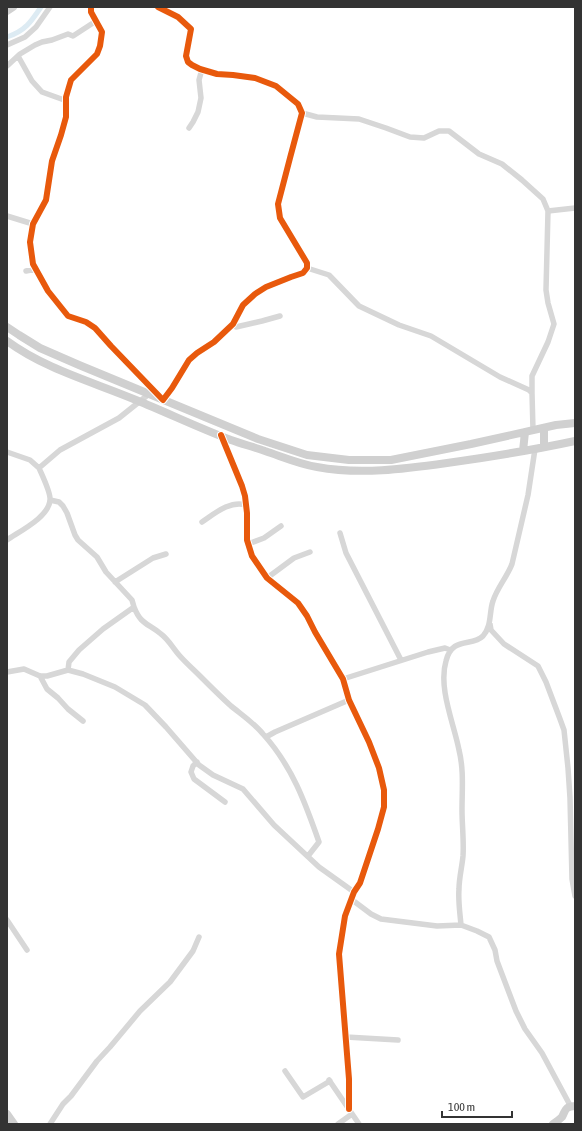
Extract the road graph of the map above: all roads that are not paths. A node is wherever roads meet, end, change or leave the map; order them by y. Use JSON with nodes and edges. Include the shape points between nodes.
{"nodes":[{"id":1,"x":13,"y":7,"type":"edge"},
{"id":2,"x":50,"y":7,"type":"edge"},
{"id":3,"x":91,"y":7,"type":"edge"},
{"id":4,"x":158,"y":7,"type":"edge"},
{"id":5,"x":7,"y":11,"type":"edge"},
{"id":6,"x":96,"y":21,"type":"junction"},
{"id":7,"x":7,"y":45,"type":"edge"},
{"id":8,"x":18,"y":56,"type":"junction"},
{"id":9,"x":7,"y":66,"type":"edge"},
{"id":10,"x":202,"y":69,"type":"junction"},
{"id":11,"x":67,"y":101,"type":"junction"},
{"id":12,"x":302,"y":113,"type":"junction"},
{"id":13,"x":189,"y":128,"type":"dead end"},
{"id":14,"x":575,"y":208,"type":"edge"},
{"id":15,"x":548,"y":211,"type":"junction"},
{"id":16,"x":7,"y":216,"type":"edge"},
{"id":17,"x":33,"y":224,"type":"junction"},
{"id":18,"x":307,"y":268,"type":"junction"},
{"id":19,"x":36,"y":269,"type":"junction"},
{"id":20,"x":26,"y":271,"type":"dead end"},
{"id":21,"x":280,"y":316,"type":"dead end"},
{"id":22,"x":233,"y":324,"type":"junction"},
{"id":23,"x":7,"y":327,"type":"edge"},
{"id":24,"x":9,"y":345,"type":"edge"},
{"id":25,"x":532,"y":393,"type":"junction"},
{"id":26,"x":149,"y":394,"type":"junction"},
{"id":27,"x":163,"y":400,"type":"junction"},
{"id":28,"x":141,"y":402,"type":"junction"},
{"id":29,"x":575,"y":423,"type":"edge"},
{"id":30,"x":544,"y":428,"type":"junction"},
{"id":31,"x":529,"y":431,"type":"junction"},
{"id":32,"x":221,"y":435,"type":"junction"},
{"id":33,"x":575,"y":441,"type":"edge"},
{"id":34,"x":544,"y":447,"type":"junction"},
{"id":35,"x":535,"y":449,"type":"junction"},
{"id":36,"x":523,"y":451,"type":"junction"},
{"id":37,"x":7,"y":452,"type":"edge"},
{"id":38,"x":39,"y":468,"type":"junction"},
{"id":39,"x":50,"y":500,"type":"junction"},
{"id":40,"x":246,"y":505,"type":"junction"},
{"id":41,"x":202,"y":522,"type":"dead end"},
{"id":42,"x":281,"y":526,"type":"dead end"},
{"id":43,"x":340,"y":533,"type":"dead end"},
{"id":44,"x":7,"y":540,"type":"edge"},
{"id":45,"x":248,"y":544,"type":"junction"},
{"id":46,"x":310,"y":552,"type":"dead end"},
{"id":47,"x":166,"y":554,"type":"dead end"},
{"id":48,"x":267,"y":578,"type":"junction"},
{"id":49,"x":115,"y":582,"type":"junction"},
{"id":50,"x":134,"y":606,"type":"junction"},
{"id":51,"x":489,"y":624,"type":"junction"},
{"id":52,"x":450,"y":650,"type":"junction"},
{"id":53,"x":401,"y":660,"type":"junction"},
{"id":54,"x":68,"y":670,"type":"junction"},
{"id":55,"x":7,"y":672,"type":"edge"},
{"id":56,"x":40,"y":676,"type":"junction"},
{"id":57,"x":343,"y":679,"type":"junction"},
{"id":58,"x":349,"y":700,"type":"junction"},
{"id":59,"x":83,"y":721,"type":"dead end"},
{"id":60,"x":266,"y":737,"type":"junction"},
{"id":61,"x":197,"y":762,"type":"junction"},
{"id":62,"x":225,"y":802,"type":"dead end"},
{"id":63,"x":308,"y":856,"type":"junction"},
{"id":64,"x":354,"y":892,"type":"junction"},
{"id":65,"x":575,"y":896,"type":"edge"},
{"id":66,"x":351,"y":899,"type":"junction"},
{"id":67,"x":7,"y":920,"type":"edge"},
{"id":68,"x":461,"y":925,"type":"junction"},
{"id":69,"x":200,"y":937,"type":"dead end"},
{"id":70,"x":27,"y":950,"type":"dead end"},
{"id":71,"x":346,"y":1037,"type":"junction"},
{"id":72,"x":398,"y":1040,"type":"dead end"},
{"id":73,"x":285,"y":1071,"type":"dead end"},
{"id":74,"x":573,"y":1106,"type":"edge"},
{"id":75,"x":350,"y":1112,"type":"junction"},
{"id":76,"x":7,"y":1114,"type":"edge"},
{"id":77,"x":562,"y":1120,"type":"edge"},
{"id":78,"x":14,"y":1124,"type":"edge"},
{"id":79,"x":50,"y":1124,"type":"edge"},
{"id":80,"x":338,"y":1124,"type":"edge"},
{"id":81,"x":359,"y":1124,"type":"edge"},
{"id":82,"x":553,"y":1124,"type":"edge"}],
"edges":[{"from":1,"to":5,"type":"main road"},
{"from":2,"to":7,"type":"street","via":[[36,27],[25,37]]},
{"from":3,"to":6,"type":"street"},
{"from":4,"to":10,"type":"street","via":[[178,17],[191,29],[186,56],[188,62]]},
{"from":6,"to":8,"type":"street","via":[[73,36],[68,34],[42,42]]},
{"from":6,"to":11,"type":"street","via":[[102,32],[100,46],[97,54],[71,80]]},
{"from":8,"to":9,"type":"street"},
{"from":8,"to":11,"type":"street","via":[[32,81],[42,92]]},
{"from":10,"to":12,"type":"street","via":[[217,74],[255,78],[276,86],[298,104]]},
{"from":10,"to":13,"type":"street","via":[[198,112]]},
{"from":11,"to":17,"type":"street","via":[[66,117],[52,160],[46,200]]},
{"from":12,"to":15,"type":"street","via":[[317,117],[359,119],[410,137],[424,138],[439,131],[449,131],[480,154],[502,164],[522,180],[543,199]]},
{"from":12,"to":18,"type":"street","via":[[278,204],[280,218],[307,263]]},
{"from":14,"to":15,"type":"street"},
{"from":15,"to":25,"type":"street","via":[[546,290],[554,324],[532,376]]},
{"from":16,"to":17,"type":"street"},
{"from":17,"to":19,"type":"street","via":[[30,242]]},
{"from":18,"to":22,"type":"street","via":[[303,273],[255,294],[243,305]]},
{"from":18,"to":25,"type":"street","via":[[329,275],[359,306],[399,325],[431,336]]},
{"from":19,"to":20,"type":"street"},
{"from":19,"to":27,"type":"street","via":[[48,291],[68,316],[95,328]]},
{"from":21,"to":22,"type":"street","via":[[236,327]]},
{"from":22,"to":27,"type":"street","via":[[189,360]]},
{"from":23,"to":26,"type":"main road","via":[[40,348]]},
{"from":24,"to":28,"type":"main road","via":[[46,364]]},
{"from":25,"to":31,"type":"street"},
{"from":26,"to":27,"type":"main road"},
{"from":26,"to":28,"type":"street"},
{"from":27,"to":31,"type":"main road","via":[[265,442],[307,455],[349,460],[391,460]]},
{"from":28,"to":32,"type":"main road"},
{"from":28,"to":38,"type":"street","via":[[119,418],[60,450]]},
{"from":29,"to":30,"type":"main road"},
{"from":30,"to":31,"type":"main road"},
{"from":30,"to":34,"type":"main road"},
{"from":31,"to":36,"type":"main road"},
{"from":32,"to":36,"type":"main road","via":[[291,461],[338,470],[368,471],[414,467]]},
{"from":32,"to":40,"type":"street","via":[[242,486]]},
{"from":33,"to":34,"type":"main road"},
{"from":34,"to":35,"type":"main road"},
{"from":35,"to":36,"type":"main road"},
{"from":35,"to":51,"type":"street","via":[[528,495],[512,564],[494,598]]},
{"from":37,"to":38,"type":"street","via":[[30,460]]},
{"from":38,"to":39,"type":"street"},
{"from":39,"to":44,"type":"street","via":[[39,518]]},
{"from":39,"to":49,"type":"street","via":[[63,506],[78,540],[97,557]]},
{"from":40,"to":41,"type":"street","via":[[232,505]]},
{"from":40,"to":45,"type":"street"},
{"from":42,"to":45,"type":"street","via":[[264,538]]},
{"from":43,"to":53,"type":"street","via":[[346,553]]},
{"from":45,"to":48,"type":"street","via":[[252,556]]},
{"from":46,"to":48,"type":"street","via":[[294,558]]},
{"from":47,"to":49,"type":"street","via":[[153,558]]},
{"from":48,"to":57,"type":"street","via":[[298,603]]},
{"from":49,"to":50,"type":"street","via":[[132,600]]},
{"from":50,"to":54,"type":"street","via":[[79,650],[69,662]]},
{"from":50,"to":60,"type":"street","via":[[138,616],[148,626],[161,634],[191,667]]},
{"from":51,"to":52,"type":"street","via":[[483,636]]},
{"from":51,"to":65,"type":"street","via":[[504,644],[538,666],[564,730]]},
{"from":52,"to":53,"type":"street","via":[[445,648]]},
{"from":52,"to":68,"type":"street","via":[[444,679],[463,776],[463,855],[459,890]]},
{"from":53,"to":57,"type":"street"},
{"from":54,"to":56,"type":"street"},
{"from":54,"to":61,"type":"street","via":[[115,686],[145,706]]},
{"from":55,"to":56,"type":"street","via":[[24,669]]},
{"from":56,"to":59,"type":"street","via":[[47,689]]},
{"from":57,"to":58,"type":"street"},
{"from":58,"to":60,"type":"street"},
{"from":58,"to":64,"type":"street","via":[[369,742],[384,790],[384,807],[378,829],[360,883]]},
{"from":60,"to":63,"type":"street","via":[[285,762],[297,784],[319,842]]},
{"from":61,"to":62,"type":"street","via":[[191,772],[194,779]]},
{"from":61,"to":63,"type":"street","via":[[213,775],[243,789],[274,825]]},
{"from":63,"to":64,"type":"street"},
{"from":64,"to":66,"type":"street"},
{"from":66,"to":68,"type":"street","via":[[381,919],[437,926]]},
{"from":66,"to":71,"type":"street","via":[[345,916],[339,954]]},
{"from":67,"to":70,"type":"street"},
{"from":68,"to":74,"type":"street","via":[[489,937],[525,1029]]},
{"from":69,"to":79,"type":"street","via":[[170,982],[140,1011],[96,1061]]},
{"from":71,"to":72,"type":"street"},
{"from":71,"to":75,"type":"street"},
{"from":73,"to":75,"type":"street","via":[[303,1097],[329,1080]]},
{"from":74,"to":77,"type":"main road","via":[[565,1110]]},
{"from":75,"to":80,"type":"street"},
{"from":75,"to":81,"type":"street"},
{"from":76,"to":78,"type":"main road"},
{"from":77,"to":82,"type":"main road"}]}
